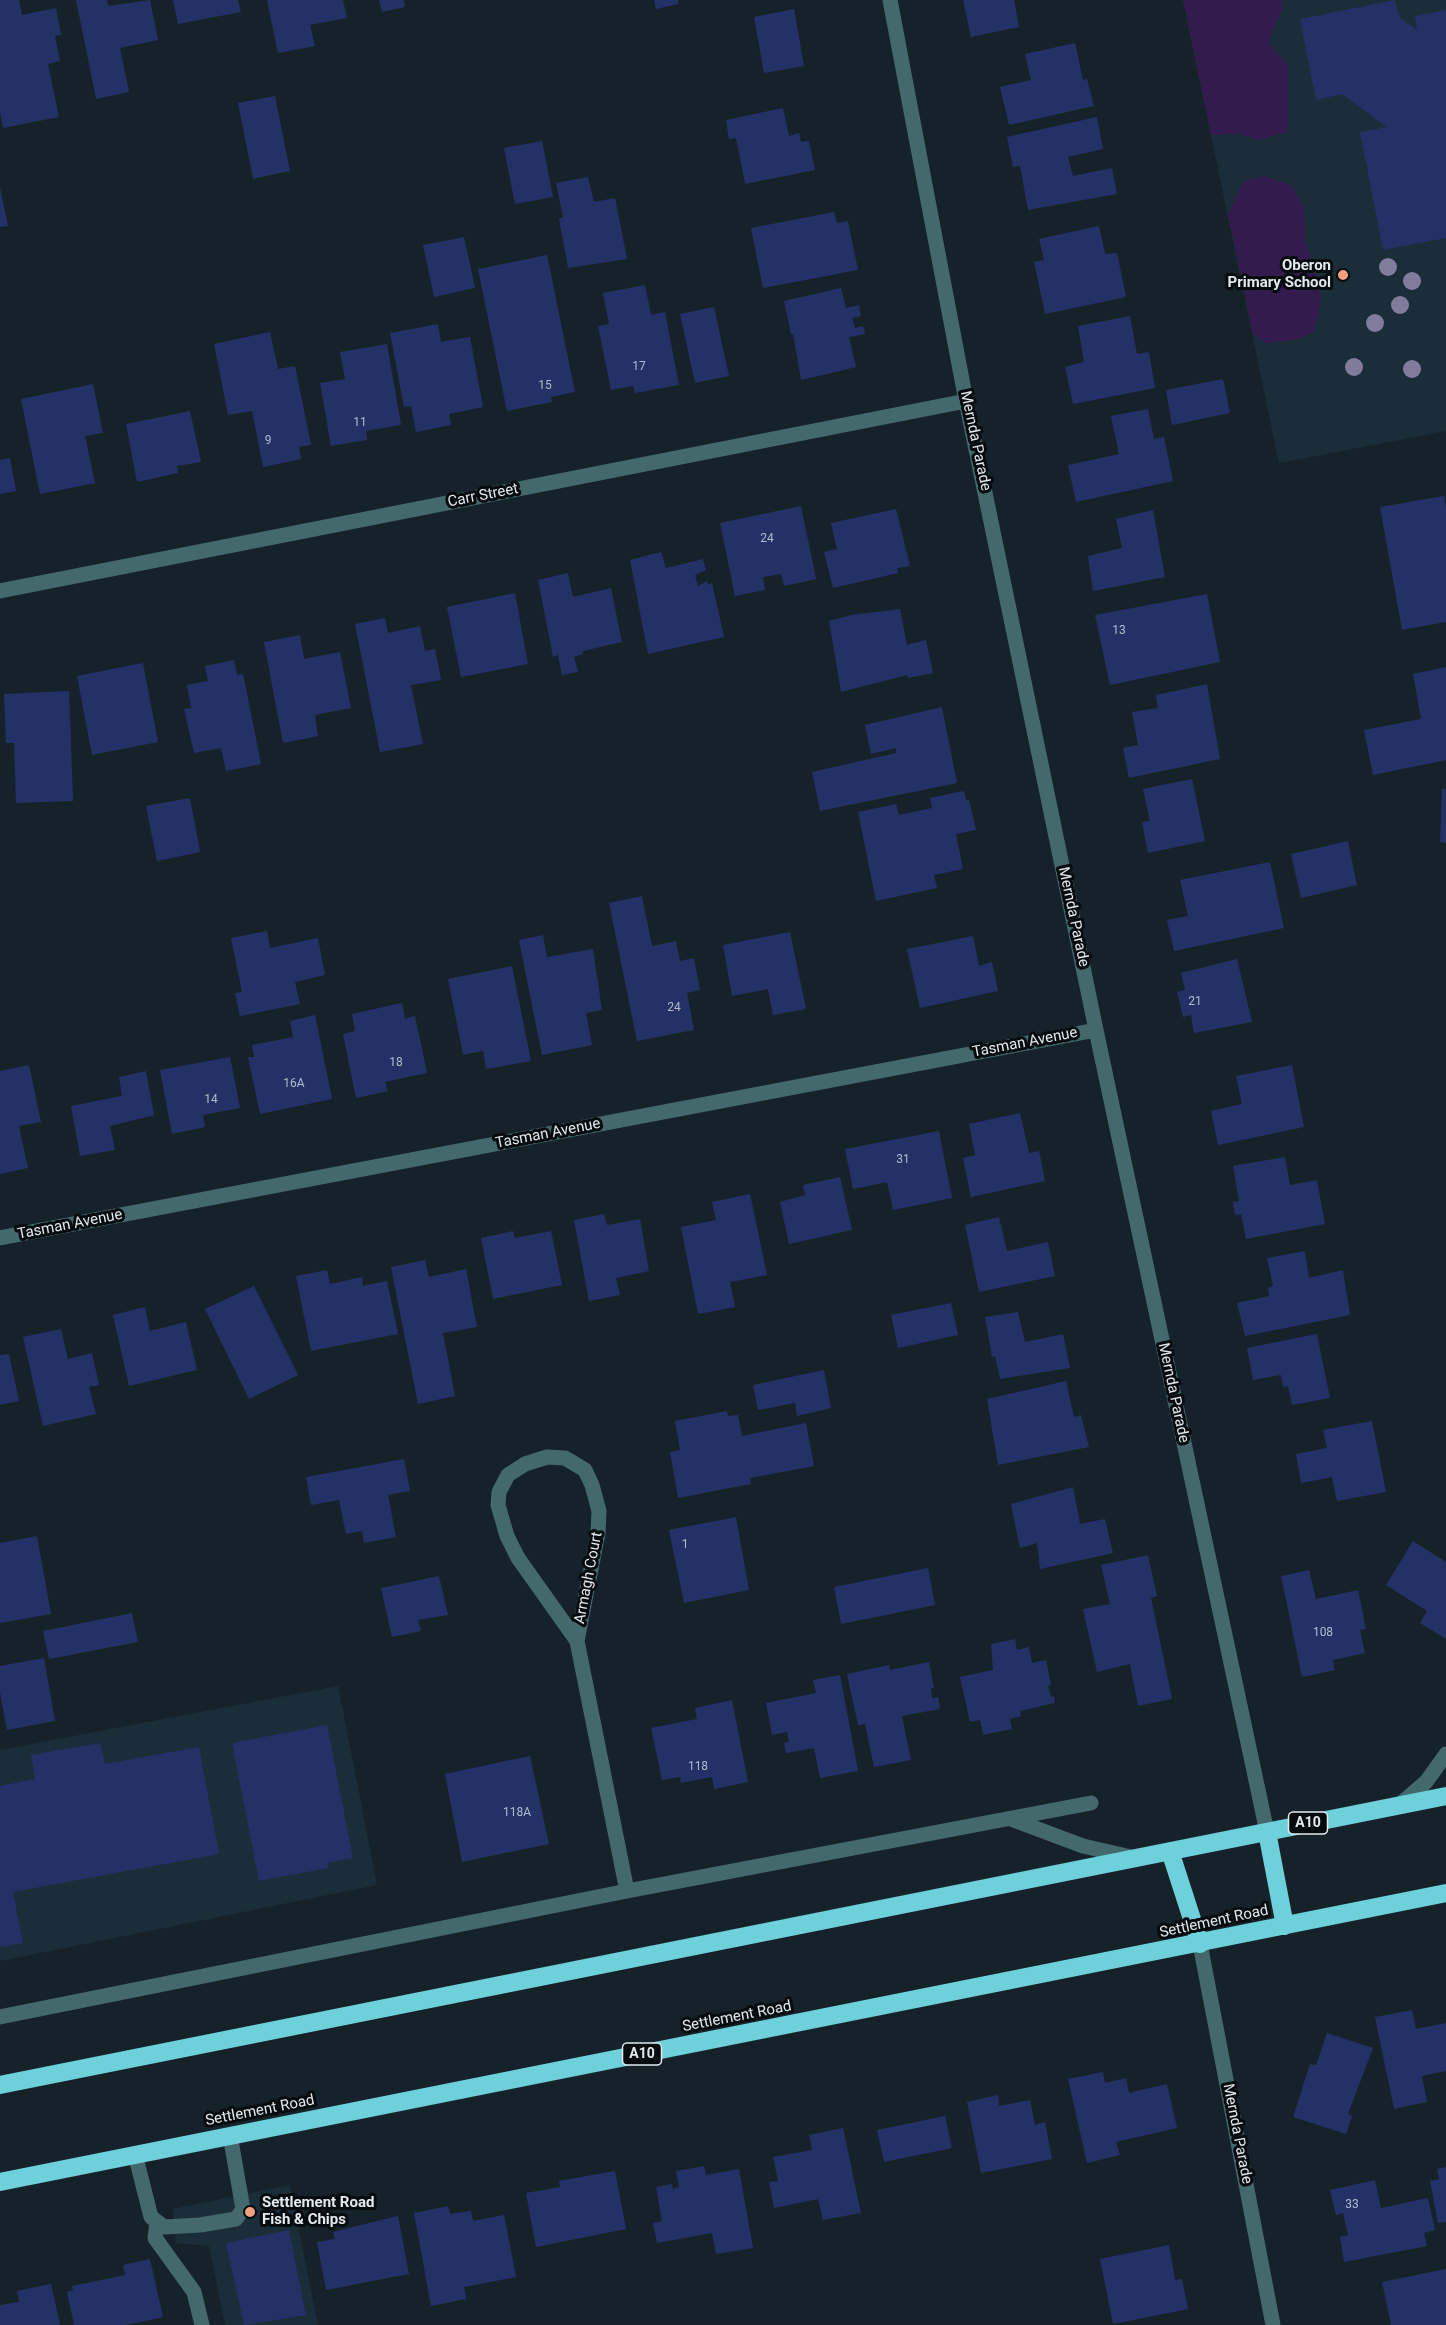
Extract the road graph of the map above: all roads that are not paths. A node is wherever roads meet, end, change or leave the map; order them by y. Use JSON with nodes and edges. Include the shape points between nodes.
{"nodes":[{"id":1,"x":890,"y":0,"type":"edge"},
{"id":2,"x":966,"y":401,"type":"junction"},
{"id":3,"x":0,"y":591,"type":"edge"},
{"id":4,"x":1096,"y":1030,"type":"junction"},
{"id":5,"x":0,"y":1238,"type":"edge"},
{"id":6,"x":577,"y":1641,"type":"junction"},
{"id":7,"x":1446,"y":1754,"type":"edge"},
{"id":8,"x":1446,"y":1796,"type":"edge"},
{"id":9,"x":1091,"y":1803,"type":"dead end"},
{"id":10,"x":1398,"y":1806,"type":"junction"},
{"id":11,"x":1008,"y":1818,"type":"junction"},
{"id":12,"x":1267,"y":1832,"type":"junction"},
{"id":13,"x":1170,"y":1851,"type":"junction"},
{"id":14,"x":1136,"y":1858,"type":"junction"},
{"id":15,"x":627,"y":1891,"type":"junction"},
{"id":16,"x":1446,"y":1893,"type":"edge"},
{"id":17,"x":1285,"y":1926,"type":"junction"},
{"id":18,"x":1200,"y":1944,"type":"junction"},
{"id":19,"x":0,"y":2017,"type":"edge"},
{"id":20,"x":0,"y":2085,"type":"edge"},
{"id":21,"x":230,"y":2135,"type":"junction"},
{"id":22,"x":135,"y":2154,"type":"junction"},
{"id":23,"x":0,"y":2182,"type":"edge"},
{"id":24,"x":157,"y":2222,"type":"junction"},
{"id":25,"x":202,"y":2325,"type":"edge"},
{"id":26,"x":1273,"y":2325,"type":"edge"}],
"edges":[{"from":1,"to":2,"type":"street","name":"Mernda Parade"},
{"from":2,"to":3,"type":"street","name":"Carr Street"},
{"from":2,"to":4,"type":"street","name":"Mernda Parade"},
{"from":4,"to":5,"type":"street","name":"Tasman Avenue"},
{"from":4,"to":12,"type":"street","name":"Mernda Parade"},
{"from":6,"to":6,"type":"street","name":"Armagh Court","via":[[518,1558],[498,1505],[499,1492],[508,1475],[547,1457],[566,1458],[580,1466],[592,1485],[599,1511]]},
{"from":6,"to":15,"type":"street","name":"Armagh Court"},
{"from":7,"to":10,"type":"street","via":[[1425,1782]]},
{"from":8,"to":10,"type":"highway","number":"A10"},
{"from":9,"to":11,"type":"street"},
{"from":10,"to":12,"type":"highway","number":"A10"},
{"from":11,"to":14,"type":"street","via":[[1083,1846]]},
{"from":11,"to":15,"type":"street"},
{"from":12,"to":13,"type":"highway","number":"A10"},
{"from":12,"to":17,"type":"highway"},
{"from":13,"to":14,"type":"highway","number":"A10"},
{"from":13,"to":18,"type":"highway"},
{"from":14,"to":20,"type":"highway","number":"A10"},
{"from":15,"to":19,"type":"street"},
{"from":16,"to":17,"type":"highway","name":"Settlement Road","number":"A10"},
{"from":17,"to":18,"type":"highway","name":"Settlement Road","number":"A10"},
{"from":18,"to":21,"type":"highway","name":"Settlement Road","number":"A10"},
{"from":18,"to":26,"type":"street","name":"Mernda Parade"},
{"from":21,"to":22,"type":"highway","name":"Settlement Road","number":"A10"},
{"from":21,"to":24,"type":"street","via":[[243,2209],[236,2219],[200,2226],[164,2227]]},
{"from":22,"to":23,"type":"highway","name":"Settlement Road","number":"A10"},
{"from":22,"to":24,"type":"street","via":[[151,2217]]},
{"from":24,"to":25,"type":"street","via":[[155,2238],[194,2292]]}]}
